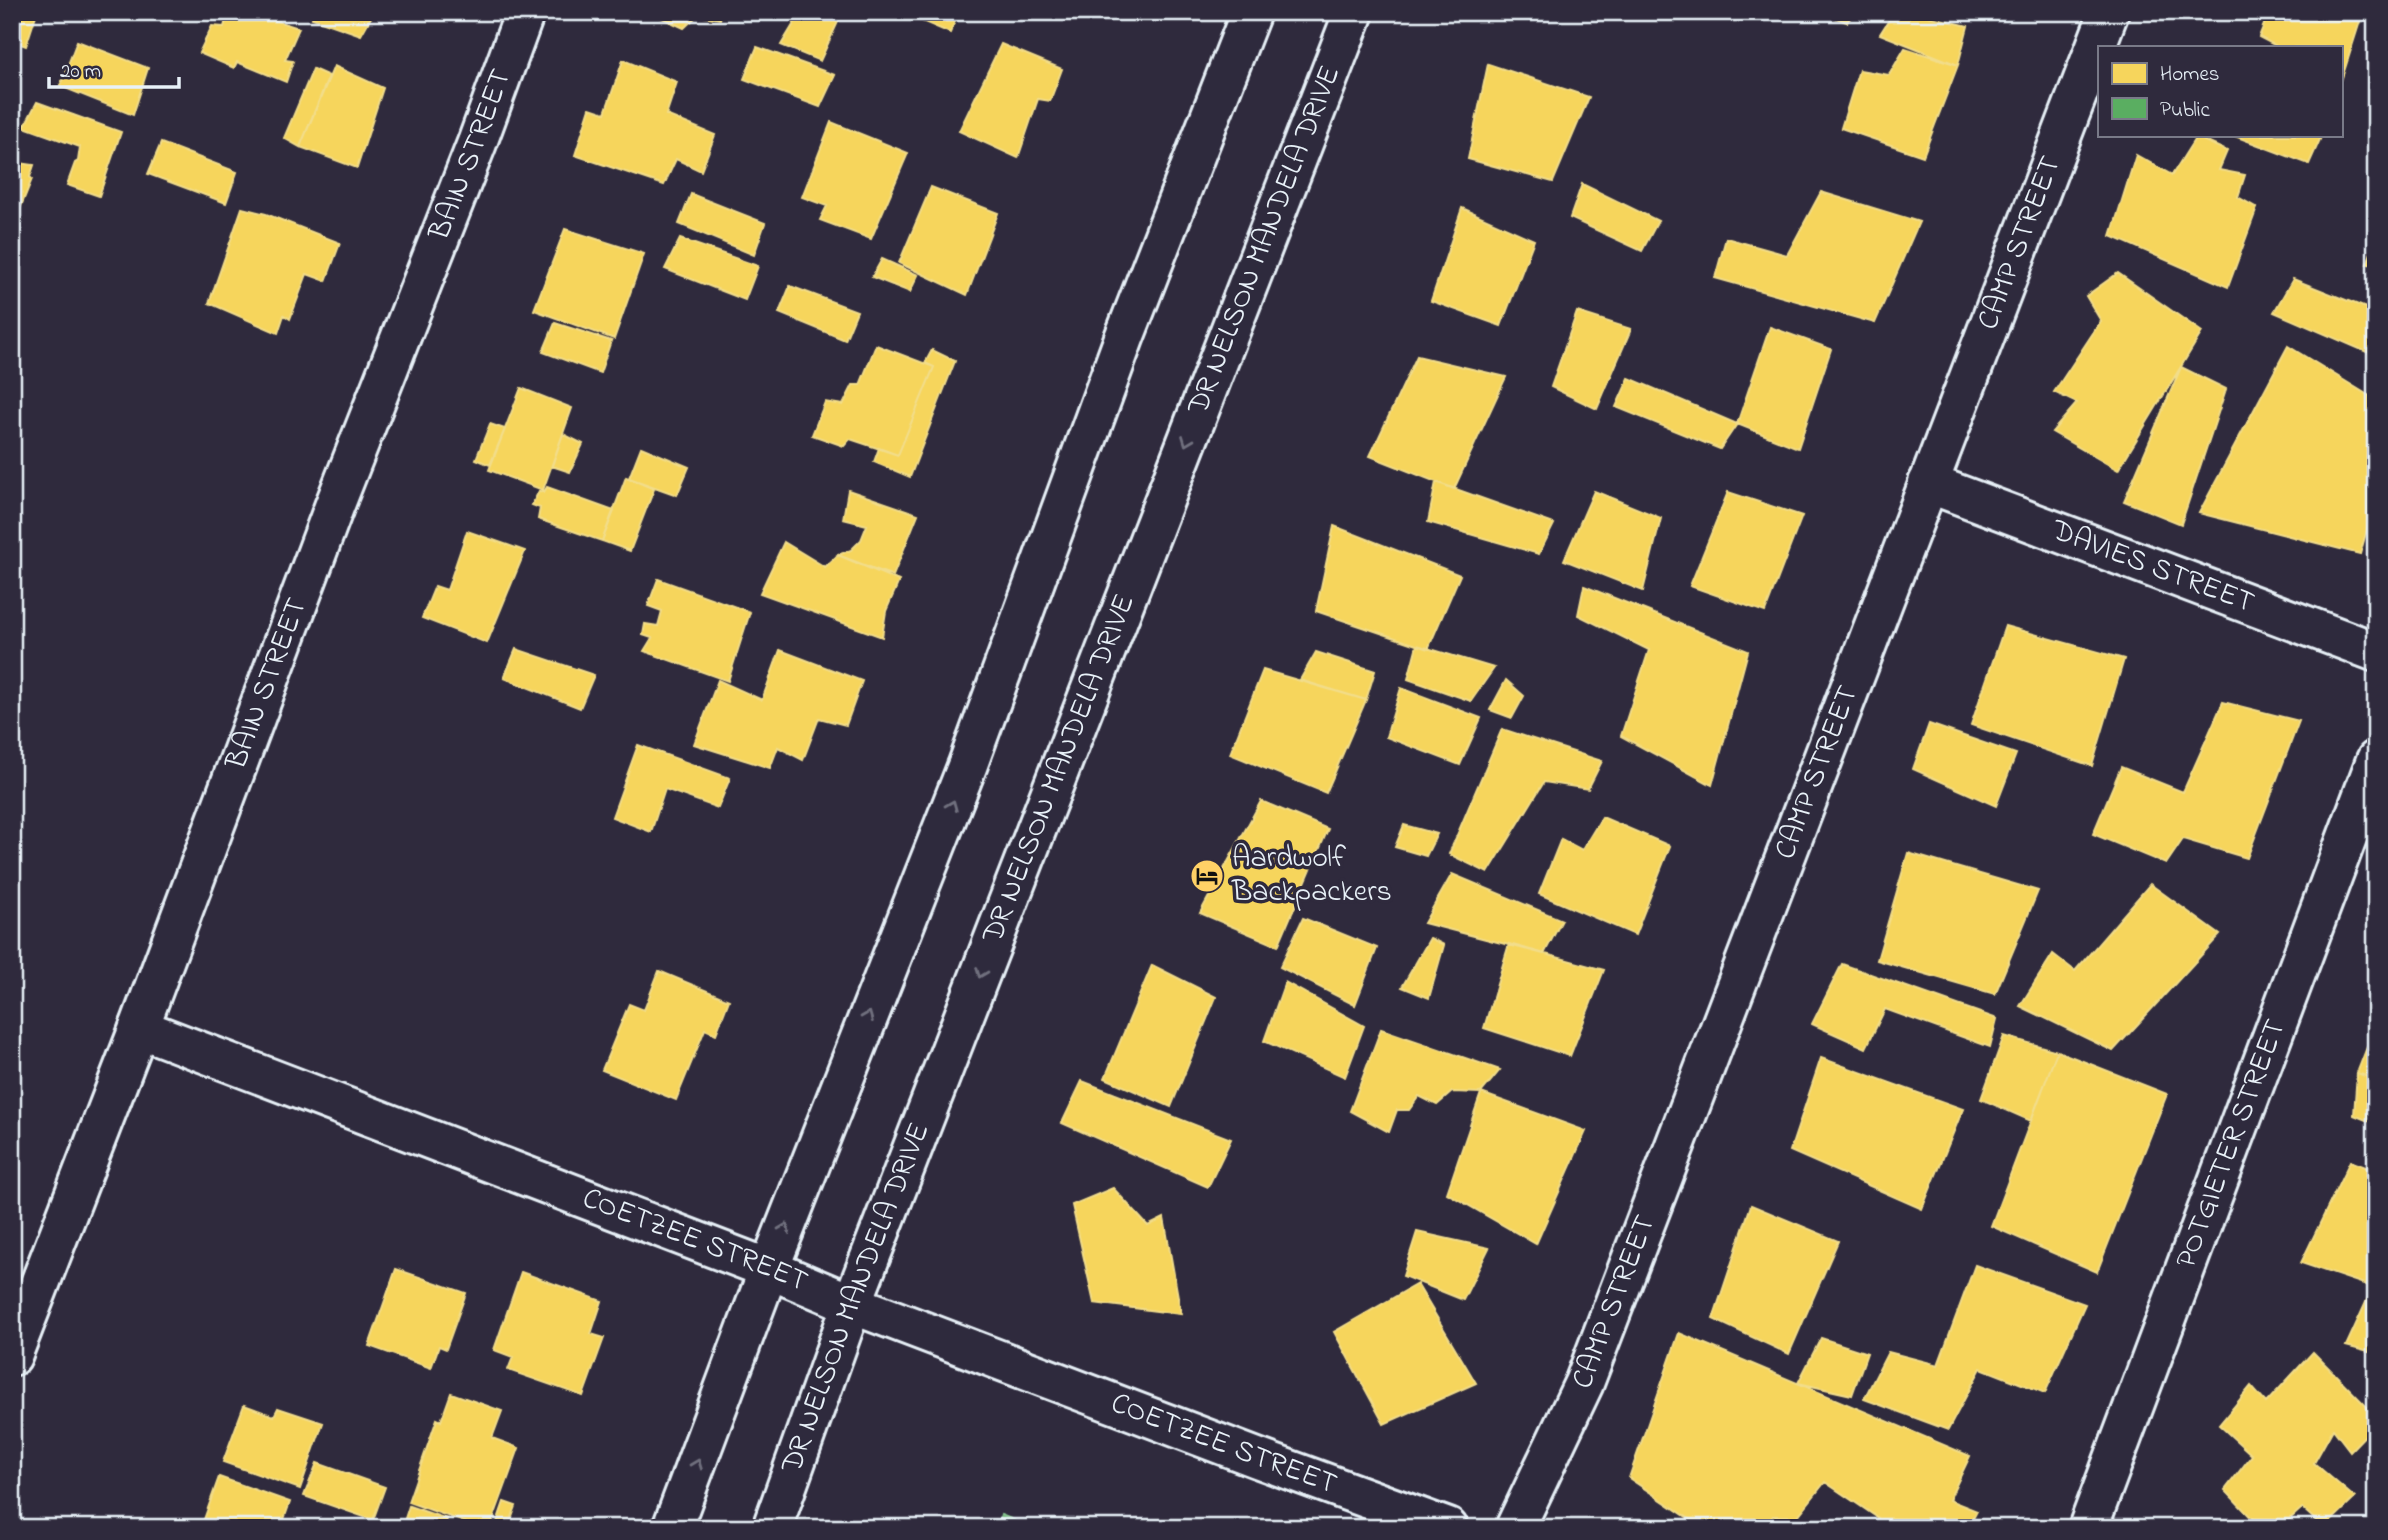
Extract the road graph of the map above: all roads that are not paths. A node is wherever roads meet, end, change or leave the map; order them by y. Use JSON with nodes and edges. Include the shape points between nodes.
{"nodes":[{"id":1,"x":525,"y":12,"type":"edge"},
{"id":2,"x":1251,"y":12,"type":"edge"},
{"id":3,"x":1354,"y":12,"type":"edge"},
{"id":4,"x":2109,"y":12,"type":"edge"},
{"id":5,"x":1928,"y":483,"type":"junction"},
{"id":6,"x":2376,"y":652,"type":"edge"},
{"id":7,"x":2376,"y":760,"type":"edge"},
{"id":8,"x":139,"y":1028,"type":"junction"},
{"id":9,"x":769,"y":1269,"type":"junction"},
{"id":10,"x":852,"y":1304,"type":"junction"},
{"id":11,"x":12,"y":1356,"type":"edge"},
{"id":12,"x":673,"y":1528,"type":"edge"},
{"id":13,"x":772,"y":1528,"type":"edge"},
{"id":14,"x":1448,"y":1528,"type":"edge"},
{"id":15,"x":1515,"y":1528,"type":"edge"},
{"id":16,"x":2088,"y":1528,"type":"edge"}],
"edges":[{"from":1,"to":8,"type":"street","name":"BAIN STREET"},
{"from":9,"to":2,"type":"street","one_way":true,"via":[[968,764],[1124,338]]},
{"from":3,"to":10,"type":"street","name":"DR NELSON MANDELA DRIVE","one_way":true},
{"from":4,"to":5,"type":"street","name":"CAMP STREET"},
{"from":5,"to":6,"type":"street","name":"DAVIES STREET"},
{"from":5,"to":15,"type":"street","name":"CAMP STREET","via":[[1584,1383]]},
{"from":7,"to":16,"type":"street","name":"POTGIETER STREET"},
{"from":8,"to":9,"type":"street","name":"COETZEE STREET"},
{"from":8,"to":11,"type":"street","name":"BAIN STREET"},
{"from":9,"to":10,"type":"street","name":"COETZEE STREET"},
{"from":12,"to":9,"type":"street","one_way":true},
{"from":10,"to":13,"type":"street","name":"DR NELSON MANDELA DRIVE"},
{"from":10,"to":14,"type":"street","name":"COETZEE STREET"}]}
